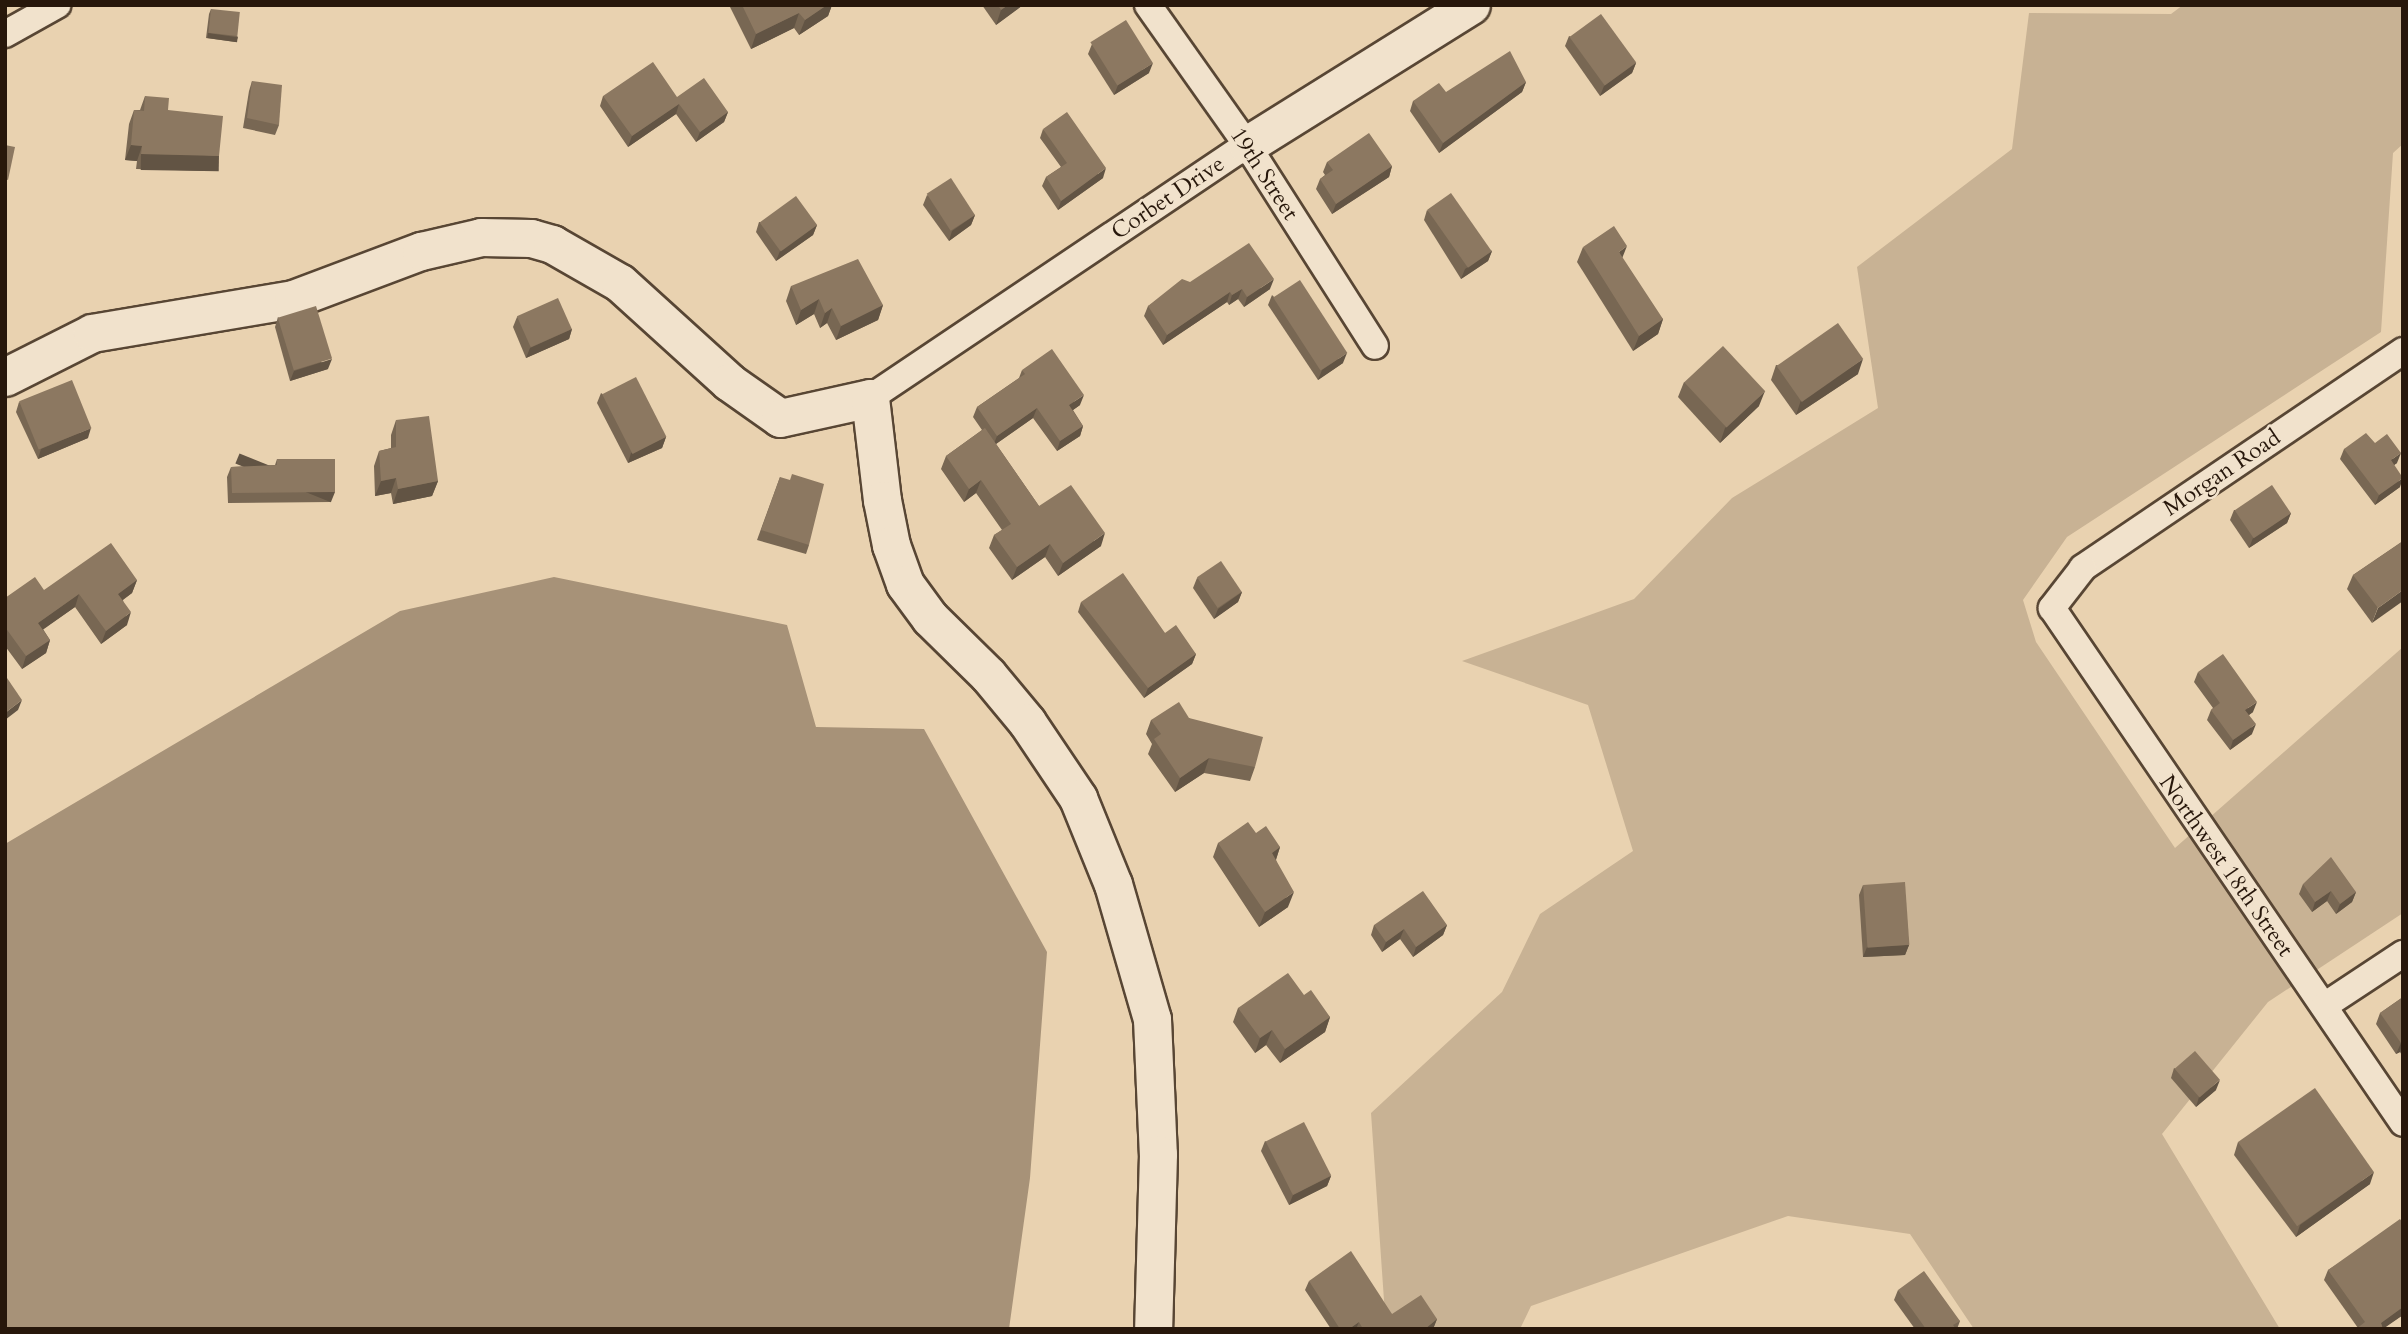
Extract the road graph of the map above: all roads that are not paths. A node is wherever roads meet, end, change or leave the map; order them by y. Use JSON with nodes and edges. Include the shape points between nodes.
{"nodes":[{"id":1,"x":57,"y":5,"type":"edge"},
{"id":2,"x":1148,"y":5,"type":"edge"},
{"id":3,"x":1471,"y":5,"type":"edge"},
{"id":4,"x":5,"y":34,"type":"edge"},
{"id":5,"x":1247,"y":145,"type":"junction"},
{"id":6,"x":1375,"y":346,"type":"dead end"},
{"id":7,"x":2403,"y":351,"type":"edge"},
{"id":8,"x":5,"y":377,"type":"edge"},
{"id":9,"x":870,"y":398,"type":"junction"},
{"id":10,"x":2052,"y":608,"type":"joint"},
{"id":11,"x":2403,"y":954,"type":"edge"},
{"id":12,"x":2324,"y":1006,"type":"junction"},
{"id":13,"x":2403,"y":1123,"type":"edge"},
{"id":14,"x":1153,"y":1329,"type":"edge"}],
"edges":[{"from":1,"to":4,"type":"street"},
{"from":2,"to":5,"type":"street","name":"19th Street"},
{"from":3,"to":5,"type":"street","name":"Corbet Drive"},
{"from":5,"to":6,"type":"street","name":"19th Street"},
{"from":5,"to":9,"type":"street","name":"Corbet Drive"},
{"from":7,"to":10,"type":"street","name":"Morgan Road","via":[[2083,568]]},
{"from":8,"to":9,"type":"street","via":[[92,333],[293,299],[421,251],[481,237],[531,238],[552,244],[620,283],[729,382],[780,418]]},
{"from":9,"to":14,"type":"street","via":[[882,500],[905,584],[930,618],[988,675],[1027,722],[1077,798],[1113,884],[1152,1019],[1158,1154]]},
{"from":10,"to":12,"type":"street","name":"Northwest 18th Street"},
{"from":11,"to":12,"type":"street"},
{"from":12,"to":13,"type":"street","name":"Northwest 18th Street"}]}
